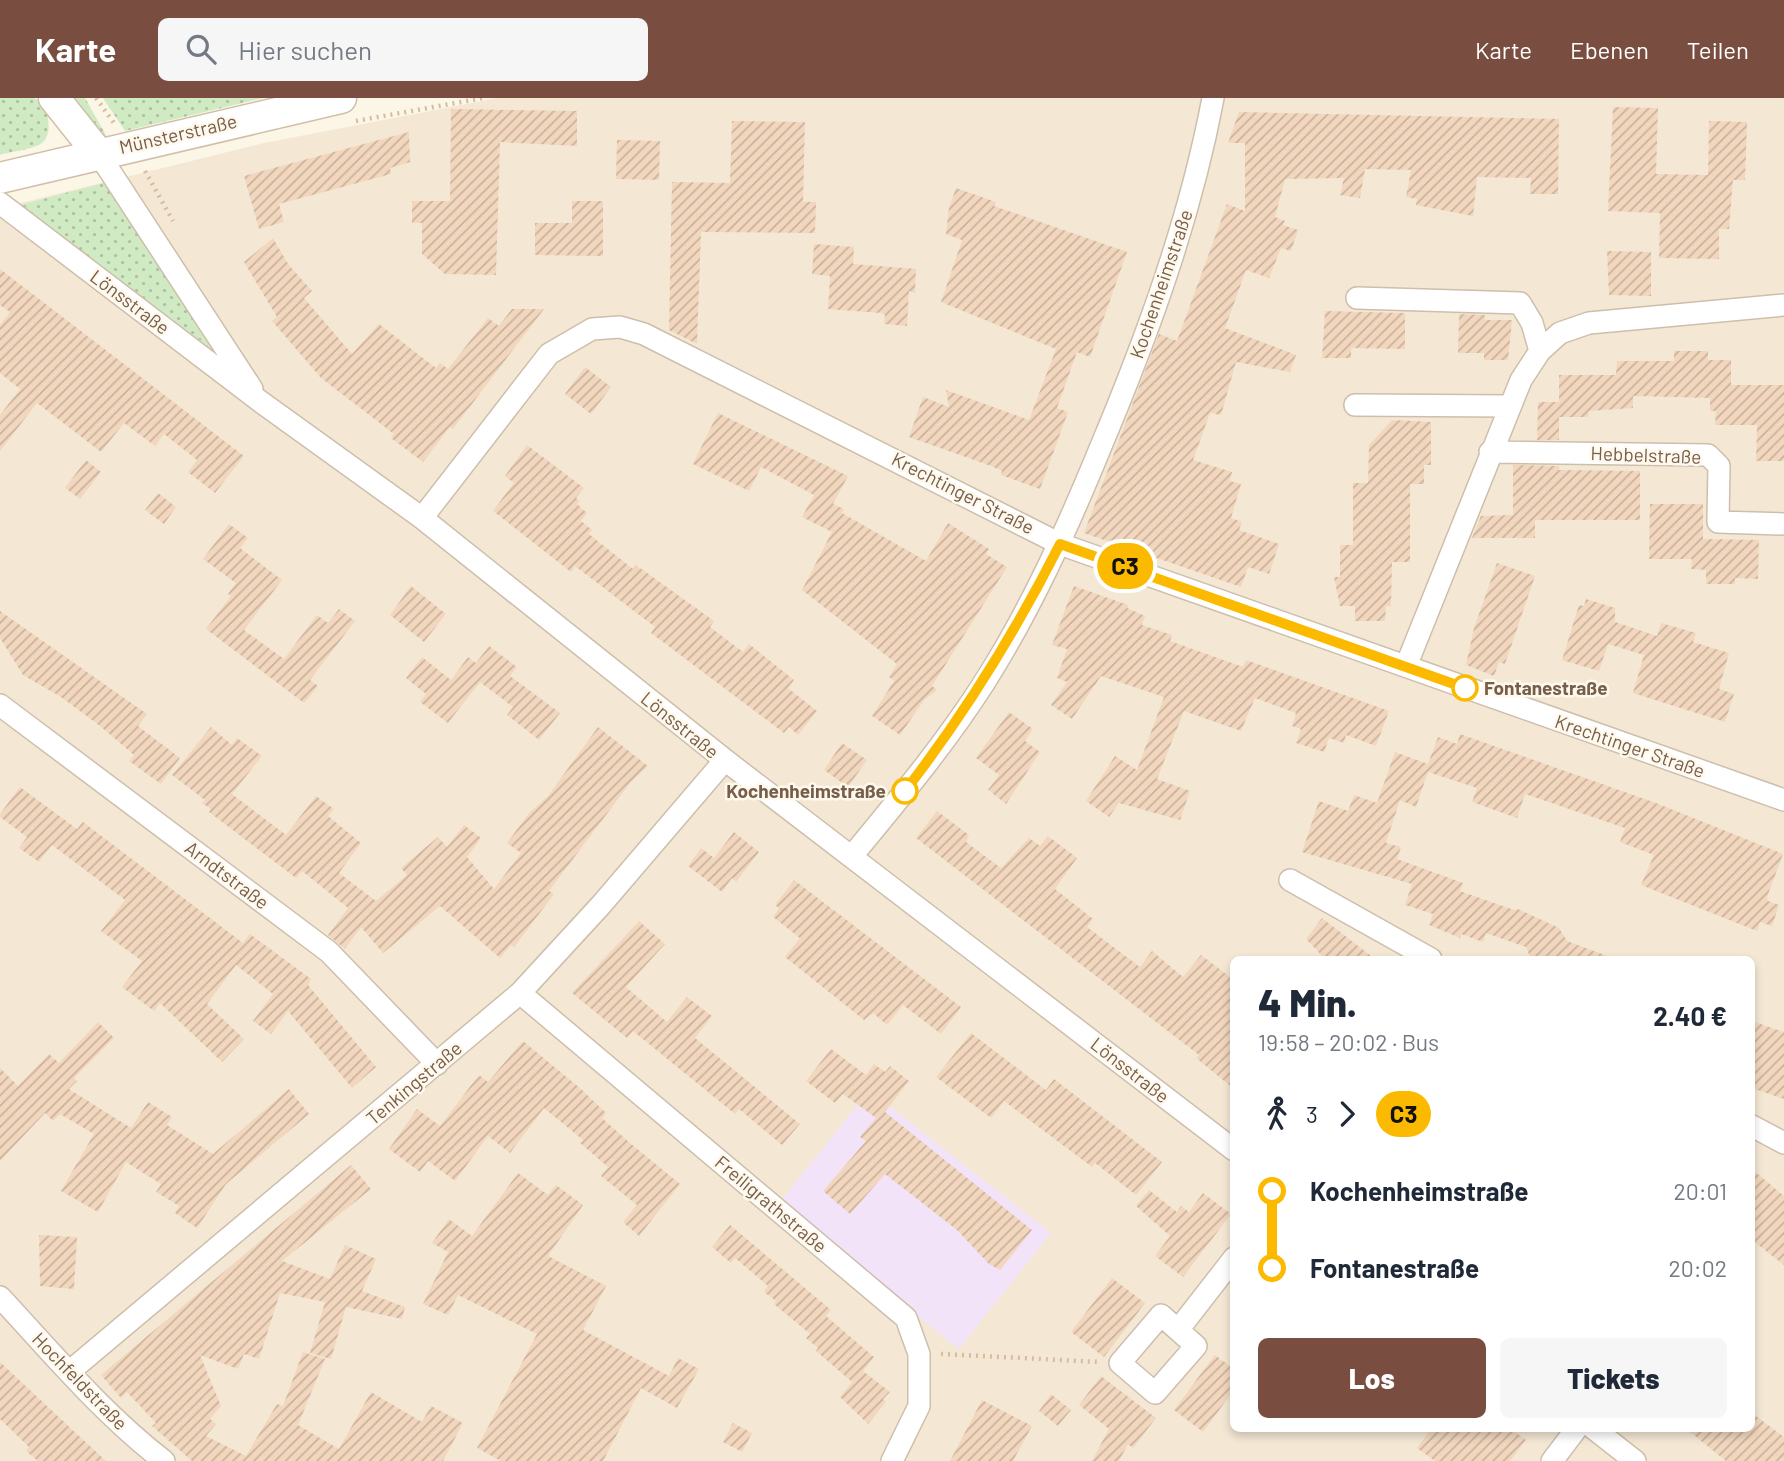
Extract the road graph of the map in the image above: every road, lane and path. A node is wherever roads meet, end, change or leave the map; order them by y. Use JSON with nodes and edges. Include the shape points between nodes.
{"nodes":[{"id":1,"x":54,"y":98,"type":"edge"},
{"id":2,"x":341,"y":98,"type":"edge"},
{"id":3,"x":1213,"y":98,"type":"edge"},
{"id":4,"x":98,"y":153,"type":"junction"},
{"id":5,"x":0,"y":178,"type":"edge"},
{"id":6,"x":0,"y":203,"type":"edge"},
{"id":7,"x":1357,"y":298,"type":"dead end"},
{"id":8,"x":1784,"y":305,"type":"edge"},
{"id":9,"x":1540,"y":351,"type":"junction"},
{"id":10,"x":261,"y":402,"type":"junction"},
{"id":11,"x":1355,"y":405,"type":"dead end"},
{"id":12,"x":1509,"y":406,"type":"junction"},
{"id":13,"x":1490,"y":452,"type":"junction"},
{"id":14,"x":422,"y":519,"type":"junction"},
{"id":15,"x":1784,"y":523,"type":"edge"},
{"id":16,"x":1060,"y":544,"type":"junction"},
{"id":17,"x":1406,"y":666,"type":"junction"},
{"id":18,"x":0,"y":705,"type":"edge"},
{"id":19,"x":724,"y":760,"type":"junction"},
{"id":20,"x":1784,"y":800,"type":"edge"},
{"id":21,"x":852,"y":856,"type":"junction"},
{"id":22,"x":1290,"y":880,"type":"dead end"},
{"id":23,"x":1426,"y":956,"type":"edge"},
{"id":24,"x":520,"y":993,"type":"junction"},
{"id":25,"x":437,"y":1064,"type":"junction"},
{"id":26,"x":1755,"y":1128,"type":"edge"},
{"id":27,"x":1784,"y":1143,"type":"edge"},
{"id":28,"x":1230,"y":1147,"type":"edge"},
{"id":29,"x":1230,"y":1263,"type":"edge"},
{"id":30,"x":0,"y":1297,"type":"edge"},
{"id":31,"x":1178,"y":1330,"type":"junction"},
{"id":32,"x":919,"y":1354,"type":"junction"},
{"id":33,"x":1120,"y":1363,"type":"junction"},
{"id":34,"x":69,"y":1371,"type":"junction"},
{"id":35,"x":1574,"y":1432,"type":"edge"},
{"id":36,"x":1597,"y":1432,"type":"edge"},
{"id":37,"x":164,"y":1461,"type":"edge"},
{"id":38,"x":892,"y":1461,"type":"edge"},
{"id":39,"x":1552,"y":1461,"type":"edge"},
{"id":40,"x":1635,"y":1461,"type":"edge"}],
"edges":[{"from":1,"to":4,"type":"main road","name":"Münsterstraße"},
{"from":2,"to":4,"type":"main road","name":"Münsterstraße"},
{"from":3,"to":16,"type":"street","name":"Kochenheimstraße","via":[[1176,248],[1128,384]]},
{"from":4,"to":5,"type":"main road","name":"Münsterstraße"},
{"from":4,"to":10,"type":"street","name":"Lönsstraße"},
{"from":6,"to":10,"type":"street","name":"Lönsstraße"},
{"from":7,"to":9,"type":"street","via":[[1520,303]]},
{"from":8,"to":9,"type":"street","via":[[1589,323],[1560,333]]},
{"from":9,"to":12,"type":"street"},
{"from":10,"to":14,"type":"street","name":"Lönsstraße"},
{"from":11,"to":12,"type":"street"},
{"from":12,"to":13,"type":"street"},
{"from":13,"to":15,"type":"street","name":"Hebbelstraße","via":[[1708,455],[1719,466],[1718,522]]},
{"from":13,"to":17,"type":"street"},
{"from":14,"to":16,"type":"street","name":"Krechtinger Straße","via":[[549,354],[592,329],[620,327],[644,334],[828,424]]},
{"from":14,"to":19,"type":"street","name":"Lönsstraße"},
{"from":16,"to":17,"type":"street","name":"Krechtinger Straße"},
{"from":16,"to":21,"type":"street","name":"Kochenheimstraße","via":[[983,685]]},
{"from":17,"to":20,"type":"street","name":"Krechtinger Straße"},
{"from":18,"to":25,"type":"street","name":"Arndtstraße","via":[[329,952]]},
{"from":19,"to":21,"type":"street","name":"Lönsstraße"},
{"from":19,"to":24,"type":"street","name":"Tenkingstraße"},
{"from":21,"to":28,"type":"street","name":"Lönsstraße"},
{"from":22,"to":23,"type":"street"},
{"from":24,"to":25,"type":"street","name":"Tenkingstraße"},
{"from":24,"to":32,"type":"street","name":"Freiligrathstraße","via":[[906,1318]]},
{"from":25,"to":34,"type":"street","name":"Tenkingstraße"},
{"from":26,"to":27,"type":"street"},
{"from":29,"to":31,"type":"street"},
{"from":30,"to":34,"type":"street","name":"Hochfeldstraße"},
{"from":31,"to":33,"type":"street","via":[[1161,1315]]},
{"from":31,"to":33,"type":"street","via":[[1196,1346],[1155,1393]]},
{"from":32,"to":33,"type":"path"},
{"from":32,"to":38,"type":"street","name":"Freiligrathstraße","via":[[919,1406]]},
{"from":34,"to":37,"type":"street","name":"Hochfeldstraße"},
{"from":35,"to":39,"type":"street"},
{"from":36,"to":40,"type":"street"}]}
